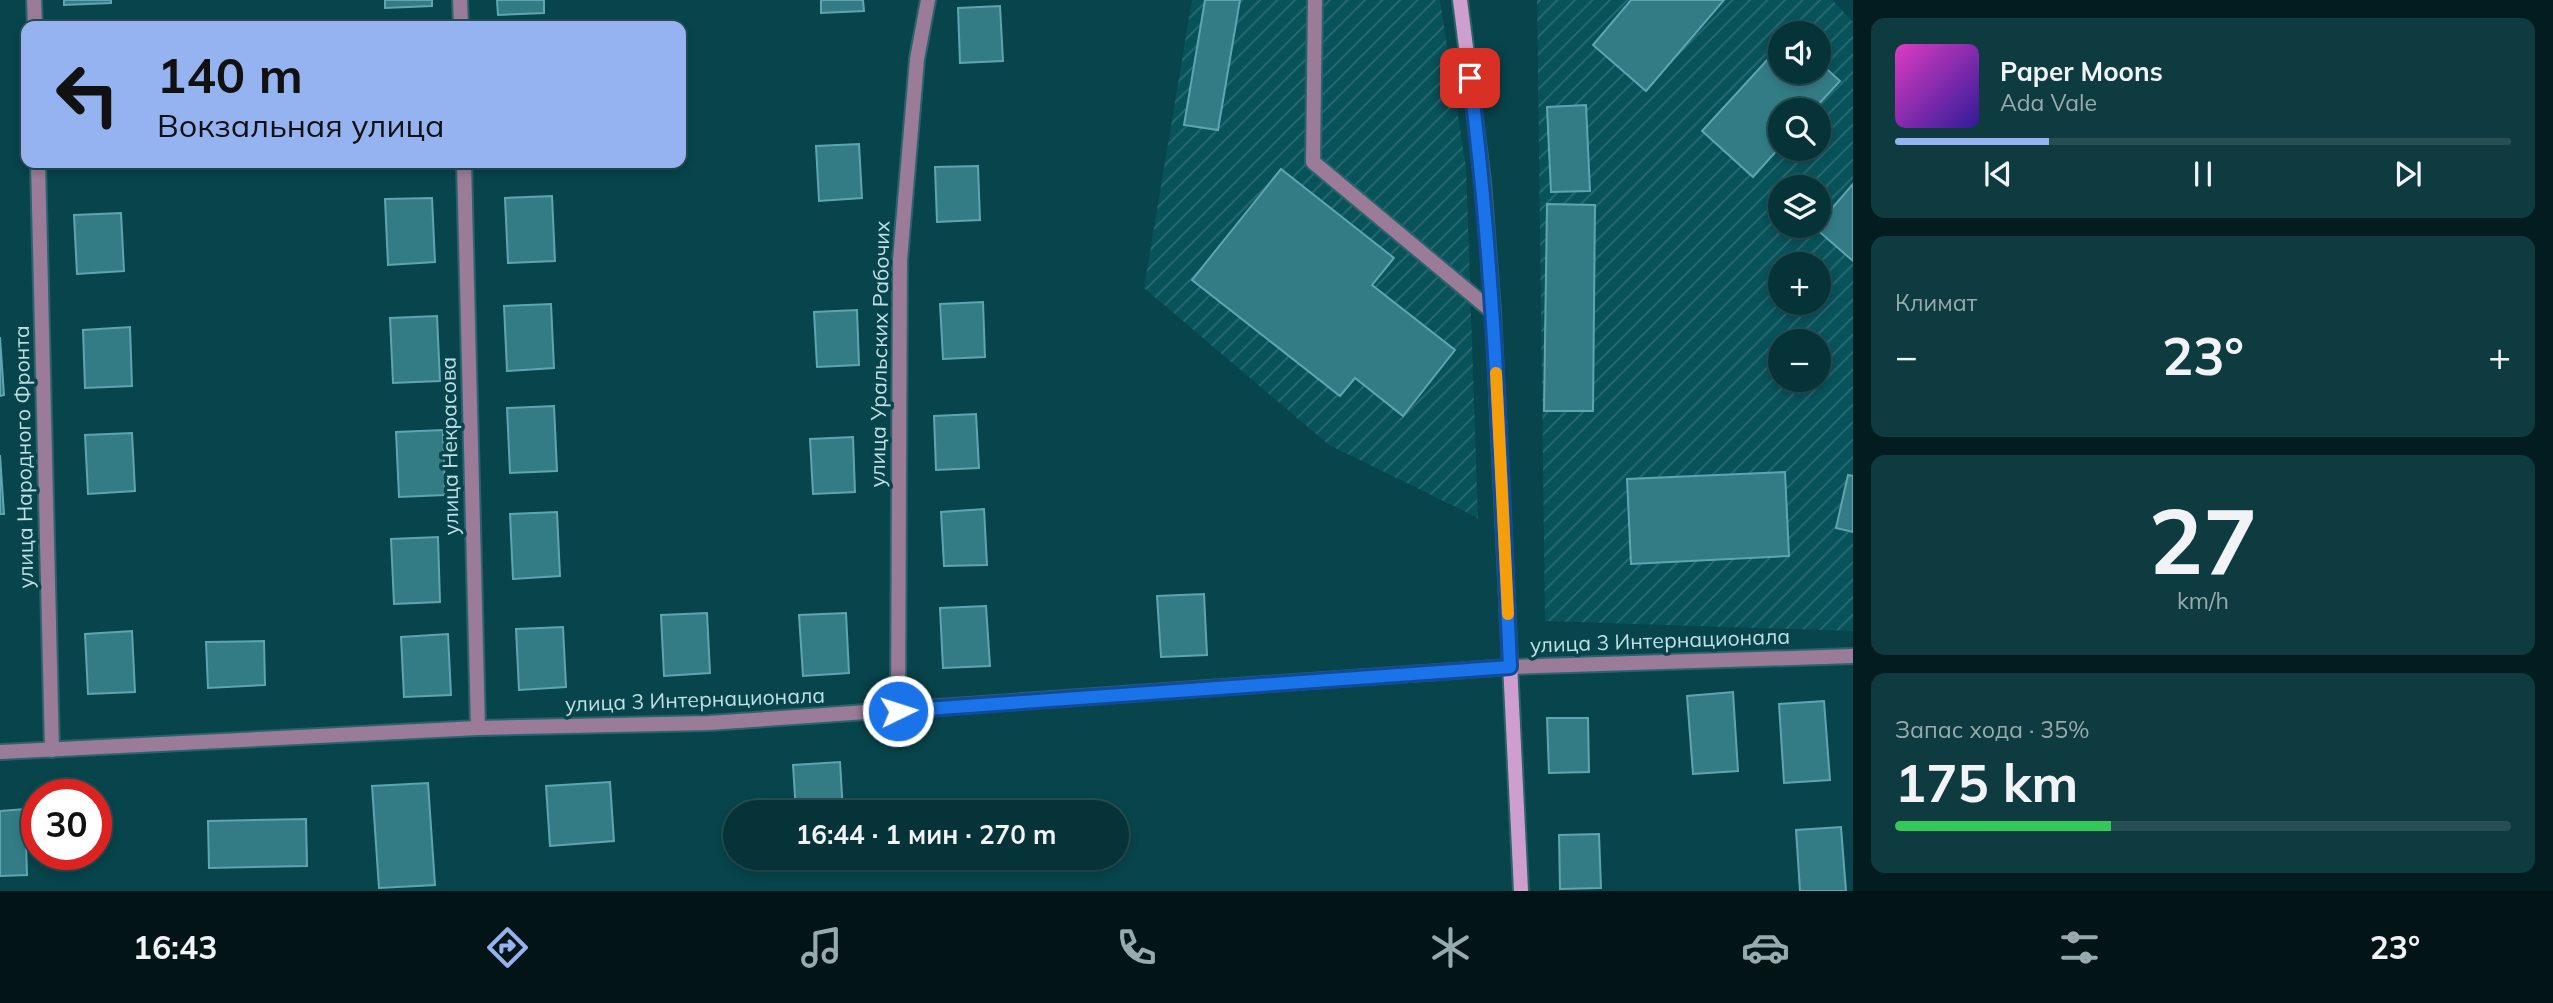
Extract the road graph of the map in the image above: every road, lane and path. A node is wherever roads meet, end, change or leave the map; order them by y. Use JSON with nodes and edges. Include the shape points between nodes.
{"nodes":[{"id":1,"x":34,"y":0,"type":"edge"},
{"id":2,"x":460,"y":0,"type":"edge"},
{"id":3,"x":928,"y":0,"type":"edge"},
{"id":4,"x":1315,"y":0,"type":"edge"},
{"id":5,"x":1460,"y":0,"type":"edge"},
{"id":6,"x":35,"y":21,"type":"edge"},
{"id":7,"x":461,"y":21,"type":"edge"},
{"id":8,"x":38,"y":168,"type":"edge"},
{"id":9,"x":464,"y":168,"type":"edge"},
{"id":10,"x":1493,"y":312,"type":"junction"},
{"id":11,"x":1853,"y":656,"type":"edge"},
{"id":12,"x":1510,"y":667,"type":"junction"},
{"id":13,"x":898,"y":711,"type":"junction"},
{"id":14,"x":478,"y":728,"type":"junction"},
{"id":15,"x":52,"y":750,"type":"junction"},
{"id":16,"x":0,"y":752,"type":"edge"},
{"id":17,"x":1521,"y":891,"type":"edge"}],
"edges":[{"from":1,"to":6,"type":"street"},
{"from":2,"to":7,"type":"street"},
{"from":3,"to":13,"type":"street","name":"улица Уральских Рабочих","via":[[917,59],[900,260]]},
{"from":4,"to":10,"type":"street","via":[[1313,162]]},
{"from":5,"to":10,"type":"main road","via":[[1483,181]]},
{"from":8,"to":15,"type":"street","name":"улица Народного Фронта"},
{"from":9,"to":14,"type":"street","name":"улица Некрасова"},
{"from":10,"to":12,"type":"main road"},
{"from":11,"to":12,"type":"street","name":"улица 3 Интернационала"},
{"from":12,"to":13,"type":"street","name":"улица 3 Интернационала"},
{"from":12,"to":17,"type":"main road"},
{"from":13,"to":14,"type":"street","name":"улица 3 Интернационала","via":[[709,723]]},
{"from":14,"to":15,"type":"street","name":"улица 3 Интернационала"},
{"from":15,"to":16,"type":"street","name":"улица 3 Интернационала"}]}
